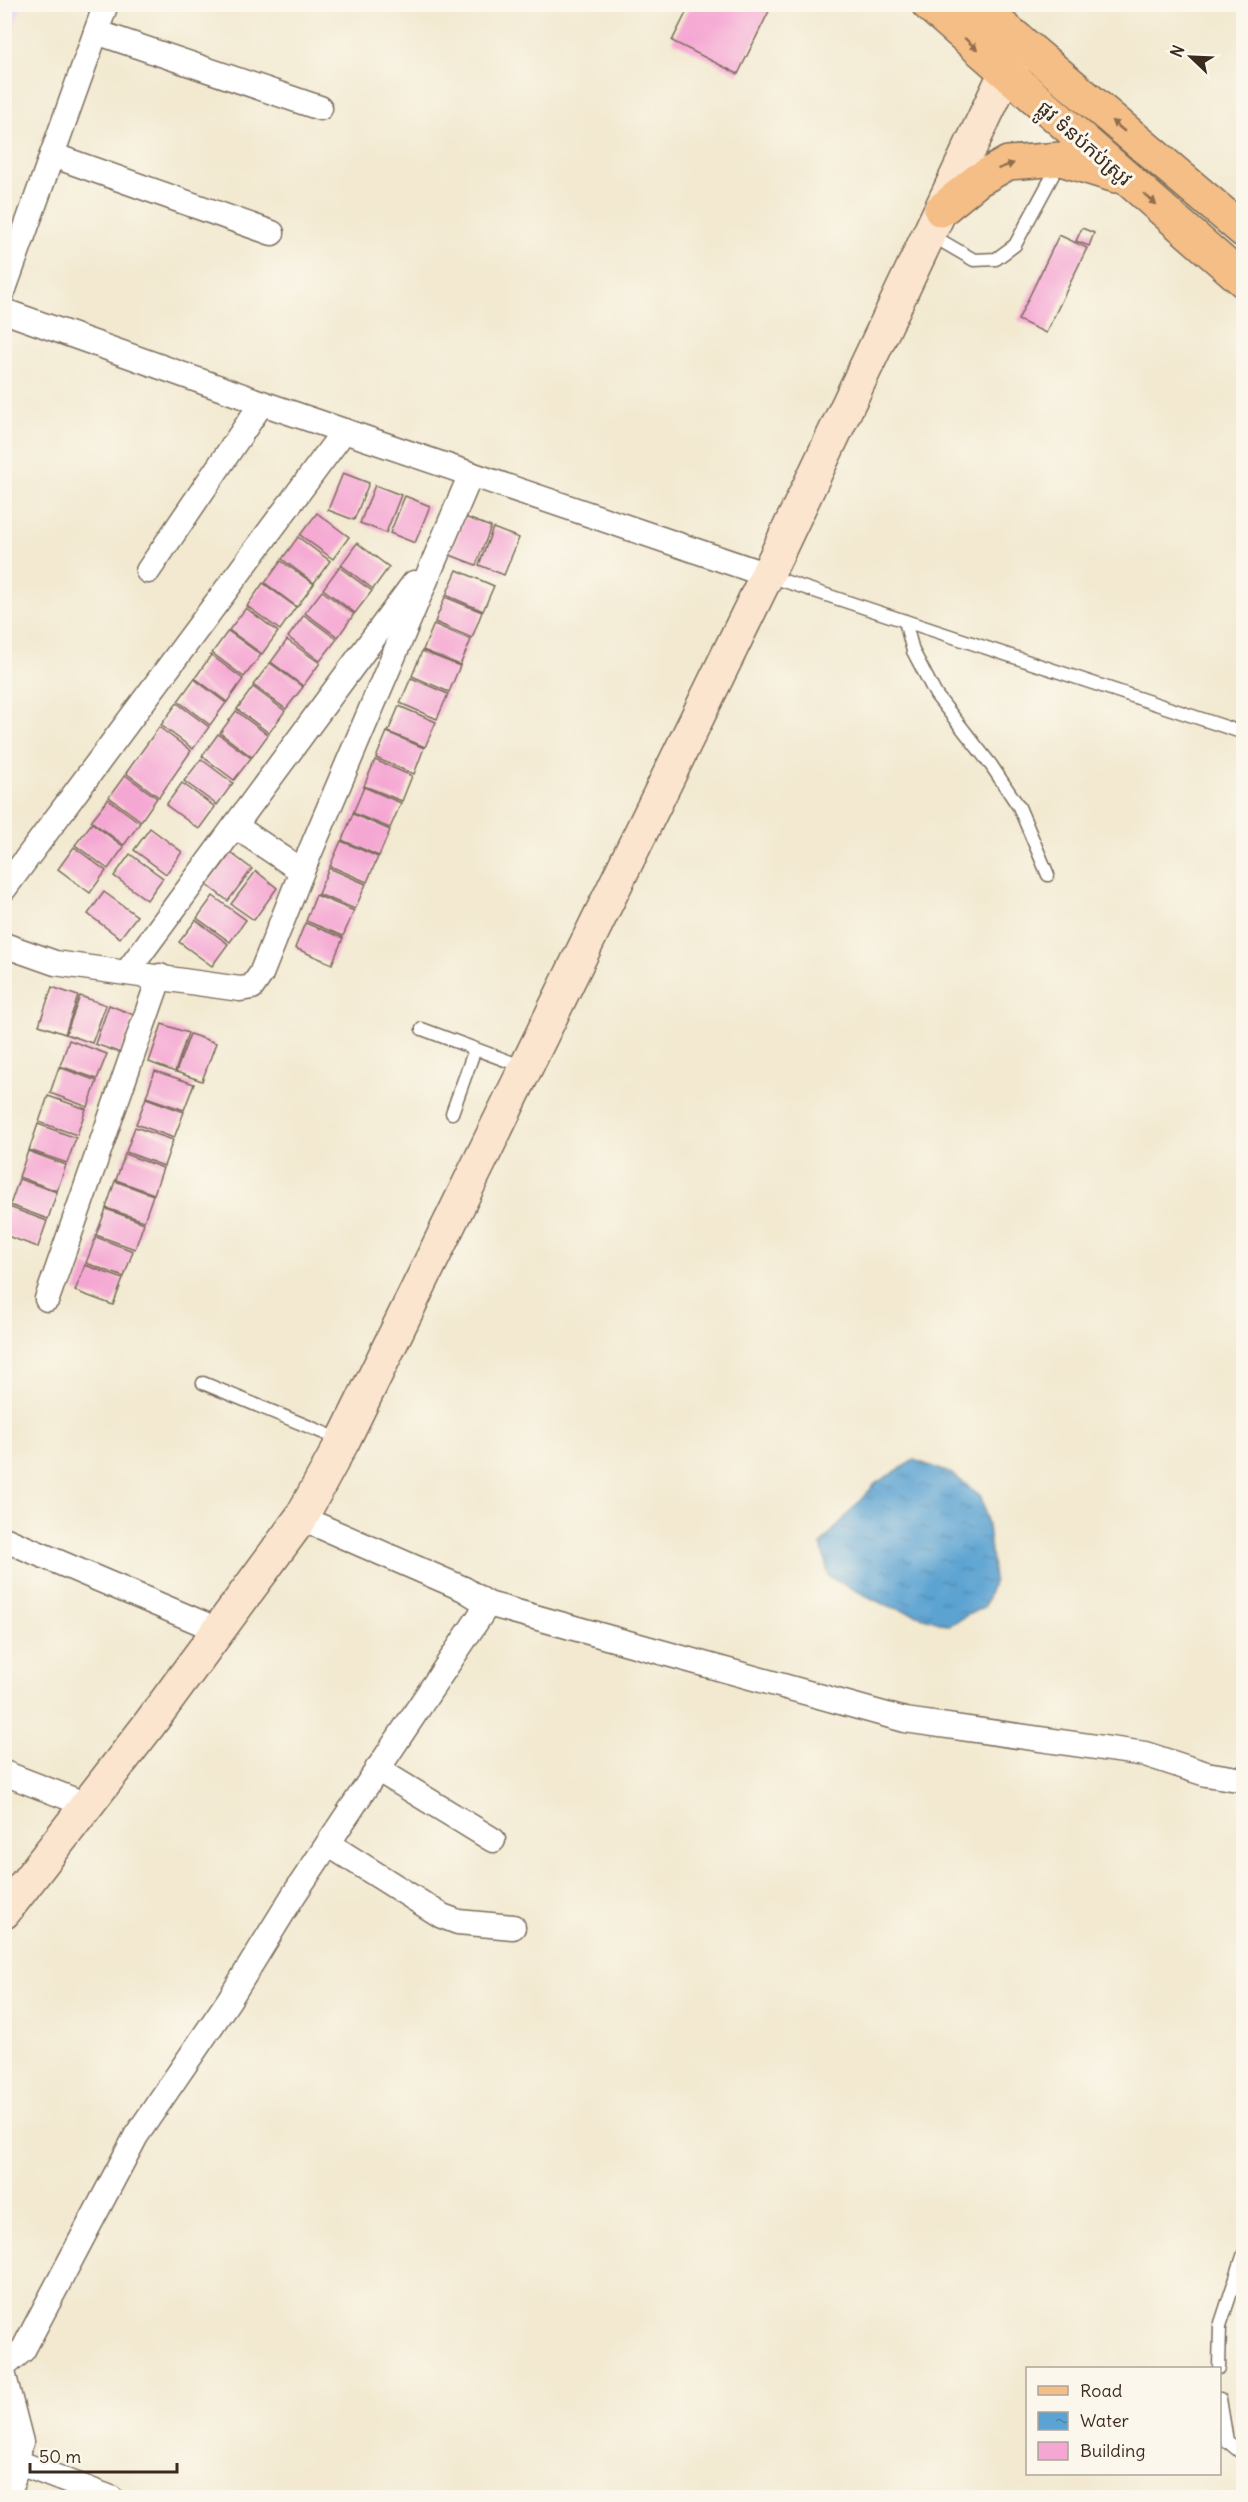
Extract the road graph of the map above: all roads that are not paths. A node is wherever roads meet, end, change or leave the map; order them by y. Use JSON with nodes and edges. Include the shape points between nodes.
{"nodes":[{"id":1,"x":106,"y":4,"type":"edge"},
{"id":2,"x":928,"y":4,"type":"edge"},
{"id":3,"x":976,"y":4,"type":"edge"},
{"id":4,"x":96,"y":32,"type":"junction"},
{"id":5,"x":1025,"y":48,"type":"junction"},
{"id":6,"x":1005,"y":74,"type":"junction"},
{"id":7,"x":320,"y":108,"type":"dead end"},
{"id":8,"x":52,"y":155,"type":"junction"},
{"id":9,"x":1062,"y":159,"type":"junction"},
{"id":10,"x":1126,"y":178,"type":"junction"},
{"id":11,"x":935,"y":222,"type":"junction"},
{"id":12,"x":1244,"y":231,"type":"edge"},
{"id":13,"x":272,"y":233,"type":"dead end"},
{"id":14,"x":1244,"y":281,"type":"edge"},
{"id":15,"x":4,"y":289,"type":"edge"},
{"id":16,"x":4,"y":311,"type":"edge"},
{"id":17,"x":262,"y":403,"type":"junction"},
{"id":18,"x":344,"y":431,"type":"junction"},
{"id":19,"x":471,"y":474,"type":"junction"},
{"id":20,"x":439,"y":550,"type":"junction"},
{"id":21,"x":148,"y":571,"type":"dead end"},
{"id":22,"x":767,"y":575,"type":"junction"},
{"id":23,"x":904,"y":621,"type":"junction"},
{"id":24,"x":1244,"y":733,"type":"edge"},
{"id":25,"x":235,"y":826,"type":"junction"},
{"id":26,"x":302,"y":871,"type":"junction"},
{"id":27,"x":1048,"y":875,"type":"dead end"},
{"id":28,"x":4,"y":889,"type":"edge"},
{"id":29,"x":4,"y":945,"type":"edge"},
{"id":30,"x":128,"y":972,"type":"junction"},
{"id":31,"x":160,"y":976,"type":"junction"},
{"id":32,"x":422,"y":1029,"type":"dead end"},
{"id":33,"x":475,"y":1048,"type":"junction"},
{"id":34,"x":525,"y":1067,"type":"junction"},
{"id":35,"x":452,"y":1113,"type":"dead end"},
{"id":36,"x":47,"y":1299,"type":"dead end"},
{"id":37,"x":203,"y":1383,"type":"dead end"},
{"id":38,"x":343,"y":1441,"type":"junction"},
{"id":39,"x":301,"y":1518,"type":"junction"},
{"id":40,"x":4,"y":1539,"type":"edge"},
{"id":41,"x":488,"y":1604,"type":"junction"},
{"id":42,"x":218,"y":1630,"type":"junction"},
{"id":43,"x":377,"y":1769,"type":"junction"},
{"id":44,"x":4,"y":1773,"type":"edge"},
{"id":45,"x":1244,"y":1780,"type":"edge"},
{"id":46,"x":87,"y":1805,"type":"junction"},
{"id":47,"x":493,"y":1840,"type":"dead end"},
{"id":48,"x":328,"y":1844,"type":"junction"},
{"id":49,"x":4,"y":1912,"type":"edge"},
{"id":50,"x":513,"y":1927,"type":"dead end"},
{"id":51,"x":1244,"y":2253,"type":"edge"},
{"id":52,"x":4,"y":2366,"type":"edge"},
{"id":53,"x":1219,"y":2367,"type":"edge"},
{"id":54,"x":4,"y":2376,"type":"edge"},
{"id":55,"x":1221,"y":2405,"type":"edge"},
{"id":56,"x":1244,"y":2454,"type":"edge"},
{"id":57,"x":17,"y":2462,"type":"junction"},
{"id":58,"x":9,"y":2498,"type":"edge"},
{"id":59,"x":111,"y":2498,"type":"edge"}],
"edges":[{"from":1,"to":4,"type":"street"},
{"from":2,"to":6,"type":"main road","name":"ផ្លូវ ទំនប់កប់ស្រូវ","one_way":true},
{"from":3,"to":5,"type":"main road","name":"ផ្លូវ ទំនប់កប់ស្រូវ"},
{"from":4,"to":7,"type":"street"},
{"from":4,"to":8,"type":"street"},
{"from":5,"to":6,"type":"main road"},
{"from":12,"to":5,"type":"main road","name":"ផ្លូវ ទំនប់កប់ស្រូវ","one_way":true},
{"from":6,"to":10,"type":"main road","name":"ផ្លូវ ទំនប់កប់ស្រូវ"},
{"from":6,"to":11,"type":"main road"},
{"from":8,"to":13,"type":"street"},
{"from":8,"to":15,"type":"street"},
{"from":9,"to":10,"type":"main road"},
{"from":11,"to":9,"type":"main road","one_way":true,"via":[[978,180],[1008,163]]},
{"from":9,"to":11,"type":"lane","via":[[1015,244],[996,259],[974,260]]},
{"from":10,"to":14,"type":"main road","name":"ផ្លូវ ទំនប់កប់ស្រូវ","one_way":true},
{"from":11,"to":22,"type":"main road"},
{"from":16,"to":17,"type":"street"},
{"from":17,"to":18,"type":"street"},
{"from":17,"to":21,"type":"street"},
{"from":18,"to":19,"type":"street"},
{"from":18,"to":28,"type":"street"},
{"from":19,"to":20,"type":"street"},
{"from":19,"to":22,"type":"street"},
{"from":20,"to":25,"type":"street"},
{"from":20,"to":26,"type":"street"},
{"from":22,"to":23,"type":"lane"},
{"from":22,"to":34,"type":"main road"},
{"from":23,"to":24,"type":"lane"},
{"from":23,"to":27,"type":"lane","via":[[913,651],[936,695],[1019,807]]},
{"from":25,"to":26,"type":"street"},
{"from":25,"to":30,"type":"street"},
{"from":26,"to":31,"type":"street","via":[[261,974],[252,987],[240,989]]},
{"from":29,"to":30,"type":"street","via":[[55,963]]},
{"from":30,"to":31,"type":"street"},
{"from":31,"to":36,"type":"street"},
{"from":32,"to":33,"type":"lane"},
{"from":33,"to":34,"type":"lane"},
{"from":33,"to":35,"type":"lane"},
{"from":34,"to":38,"type":"main road"},
{"from":37,"to":38,"type":"lane"},
{"from":38,"to":39,"type":"main road"},
{"from":39,"to":41,"type":"street","via":[[464,1589]]},
{"from":39,"to":42,"type":"main road"},
{"from":40,"to":42,"type":"street"},
{"from":41,"to":43,"type":"street"},
{"from":41,"to":45,"type":"street","via":[[905,1720],[1144,1754],[1206,1774]]},
{"from":42,"to":46,"type":"main road"},
{"from":43,"to":47,"type":"street"},
{"from":43,"to":48,"type":"street"},
{"from":44,"to":46,"type":"street"},
{"from":46,"to":49,"type":"main road"},
{"from":48,"to":50,"type":"street","via":[[442,1916],[458,1922]]},
{"from":48,"to":52,"type":"street","via":[[136,2136],[23,2350]]},
{"from":51,"to":53,"type":"lane","via":[[1220,2326]]},
{"from":54,"to":57,"type":"street","via":[[21,2442]]},
{"from":55,"to":56,"type":"lane","via":[[1227,2441]]},
{"from":57,"to":58,"type":"street"},
{"from":57,"to":59,"type":"street"}]}
